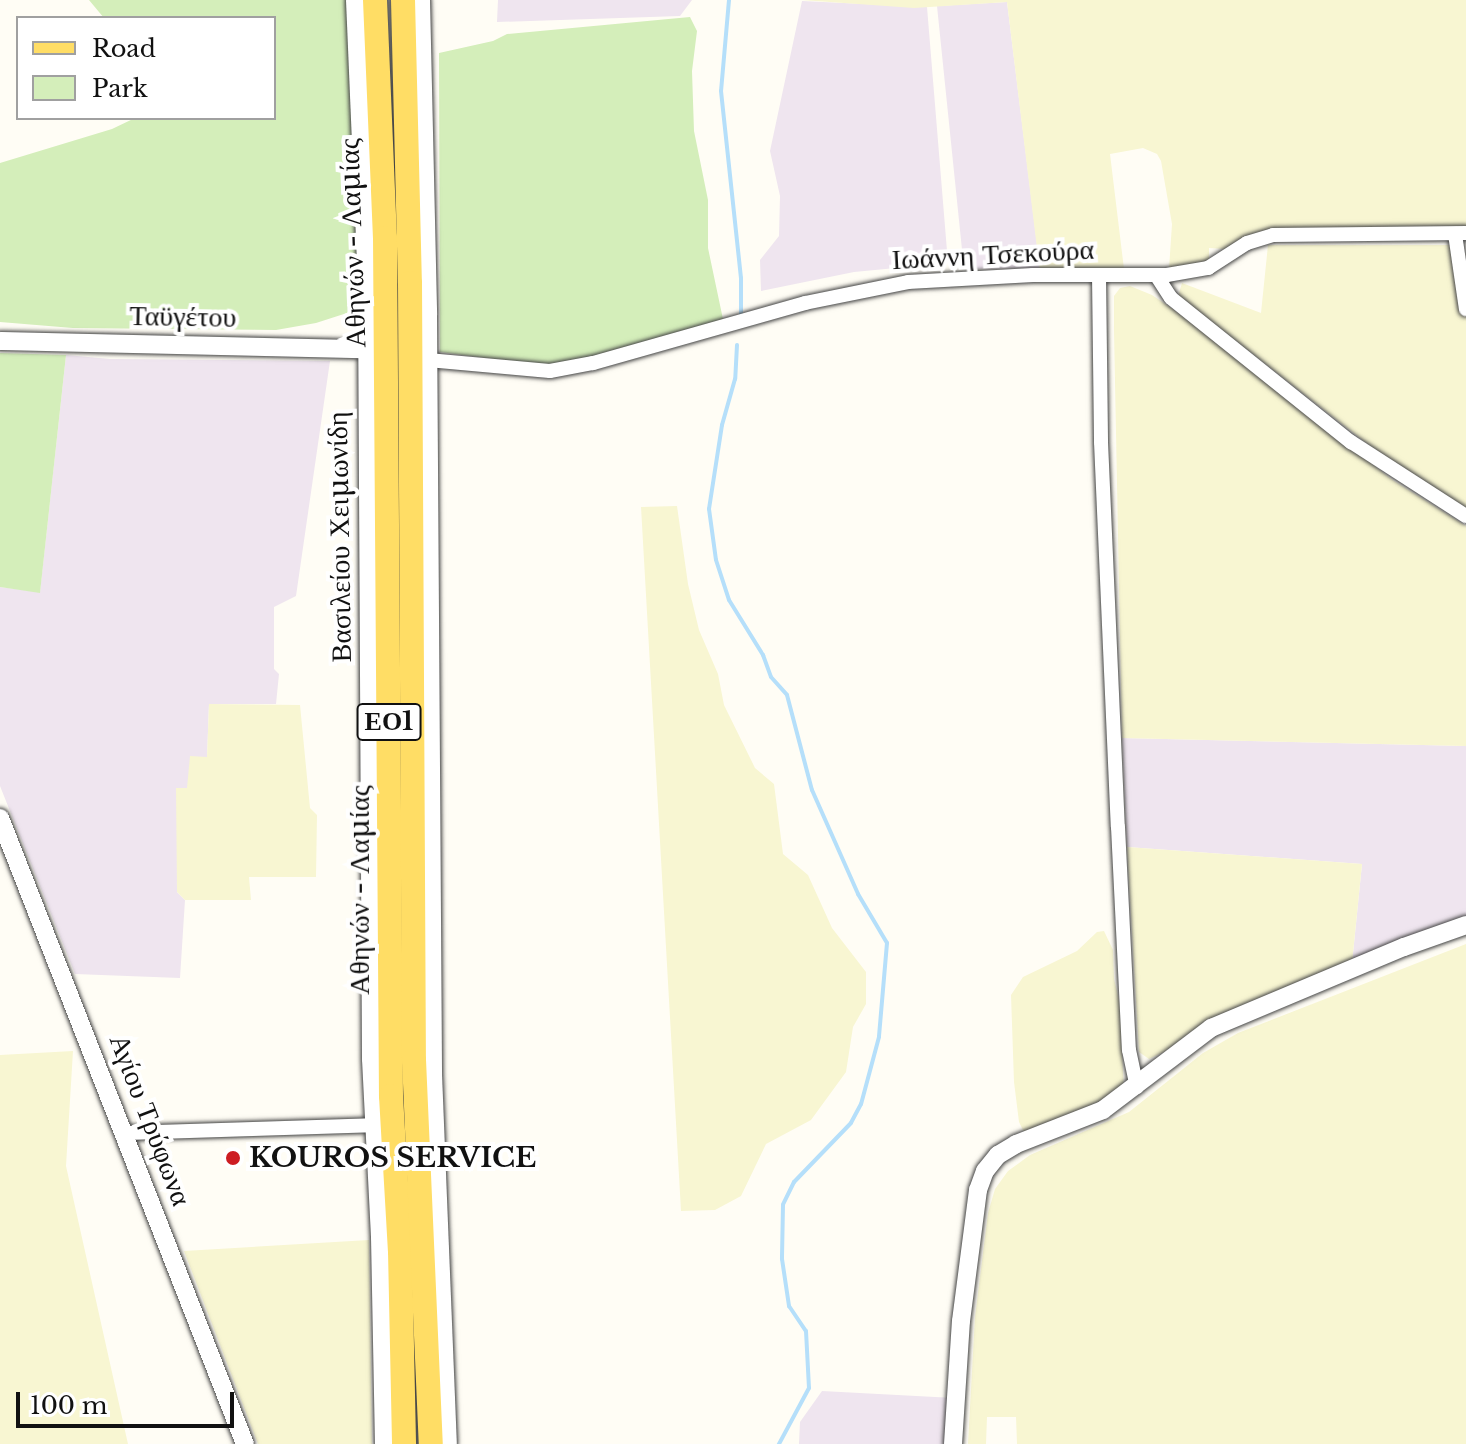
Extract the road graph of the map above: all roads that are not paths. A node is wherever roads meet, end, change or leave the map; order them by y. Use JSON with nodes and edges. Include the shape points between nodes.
{"nodes":[{"id":1,"x":355,"y":0,"type":"edge"},
{"id":2,"x":375,"y":0,"type":"edge"},
{"id":3,"x":403,"y":0,"type":"edge"},
{"id":4,"x":421,"y":0,"type":"edge"},
{"id":5,"x":1461,"y":234,"type":"edge"},
{"id":6,"x":1099,"y":275,"type":"junction"},
{"id":7,"x":1156,"y":275,"type":"junction"},
{"id":8,"x":1466,"y":309,"type":"edge"},
{"id":9,"x":0,"y":341,"type":"edge"},
{"id":10,"x":365,"y":349,"type":"junction"},
{"id":11,"x":428,"y":360,"type":"junction"},
{"id":12,"x":1466,"y":516,"type":"edge"},
{"id":13,"x":1,"y":822,"type":"edge"},
{"id":14,"x":1466,"y":925,"type":"edge"},
{"id":15,"x":1137,"y":1087,"type":"junction"},
{"id":16,"x":373,"y":1125,"type":"junction"},
{"id":17,"x":125,"y":1133,"type":"junction"},
{"id":18,"x":245,"y":1444,"type":"edge"},
{"id":19,"x":384,"y":1444,"type":"edge"},
{"id":20,"x":404,"y":1444,"type":"edge"},
{"id":21,"x":431,"y":1444,"type":"edge"},
{"id":22,"x":448,"y":1444,"type":"edge"},
{"id":23,"x":953,"y":1444,"type":"edge"}],
"edges":[{"from":1,"to":10,"type":"street","name":"Βασιλείου Χειμωνίδη","via":[[366,240]]},
{"from":2,"to":20,"type":"main road","name":"Αθηνών - Λαμίας","number":"ΕΟ1","via":[[385,238],[391,1096]]},
{"from":3,"to":21,"type":"main road","name":"Αθηνών - Λαμίας","number":"ΕΟ1","via":[[414,1060]]},
{"from":4,"to":11,"type":"street"},
{"from":5,"to":7,"type":"street","name":"Ιωάννη Τσεκούρα","via":[[1273,235],[1247,243],[1208,268]]},
{"from":5,"to":8,"type":"street"},
{"from":6,"to":7,"type":"street","name":"Ιωάννη Τσεκούρα"},
{"from":6,"to":11,"type":"street","name":"Ιωάννη Τσεκούρα","via":[[908,282],[805,303],[550,371]]},
{"from":6,"to":15,"type":"street","via":[[1118,827],[1129,1050]]},
{"from":7,"to":12,"type":"street","via":[[1171,298],[1351,442]]},
{"from":9,"to":10,"type":"street","name":"Ταϋγέτου"},
{"from":10,"to":16,"type":"street","name":"Βασιλείου Χειμωνίδη"},
{"from":11,"to":22,"type":"street","via":[[433,1074]]},
{"from":13,"to":17,"type":"street","name":"Αγίου Τρύφωνα"},
{"from":14,"to":15,"type":"street","via":[[1211,1028]]},
{"from":15,"to":23,"type":"street","via":[[1103,1110],[1016,1144],[985,1171],[961,1321]]},
{"from":16,"to":17,"type":"street"},
{"from":16,"to":19,"type":"street","name":"Βασιλείου Χειμωνίδη"},
{"from":17,"to":18,"type":"street","name":"Αγίου Τρύφωνα"}]}
